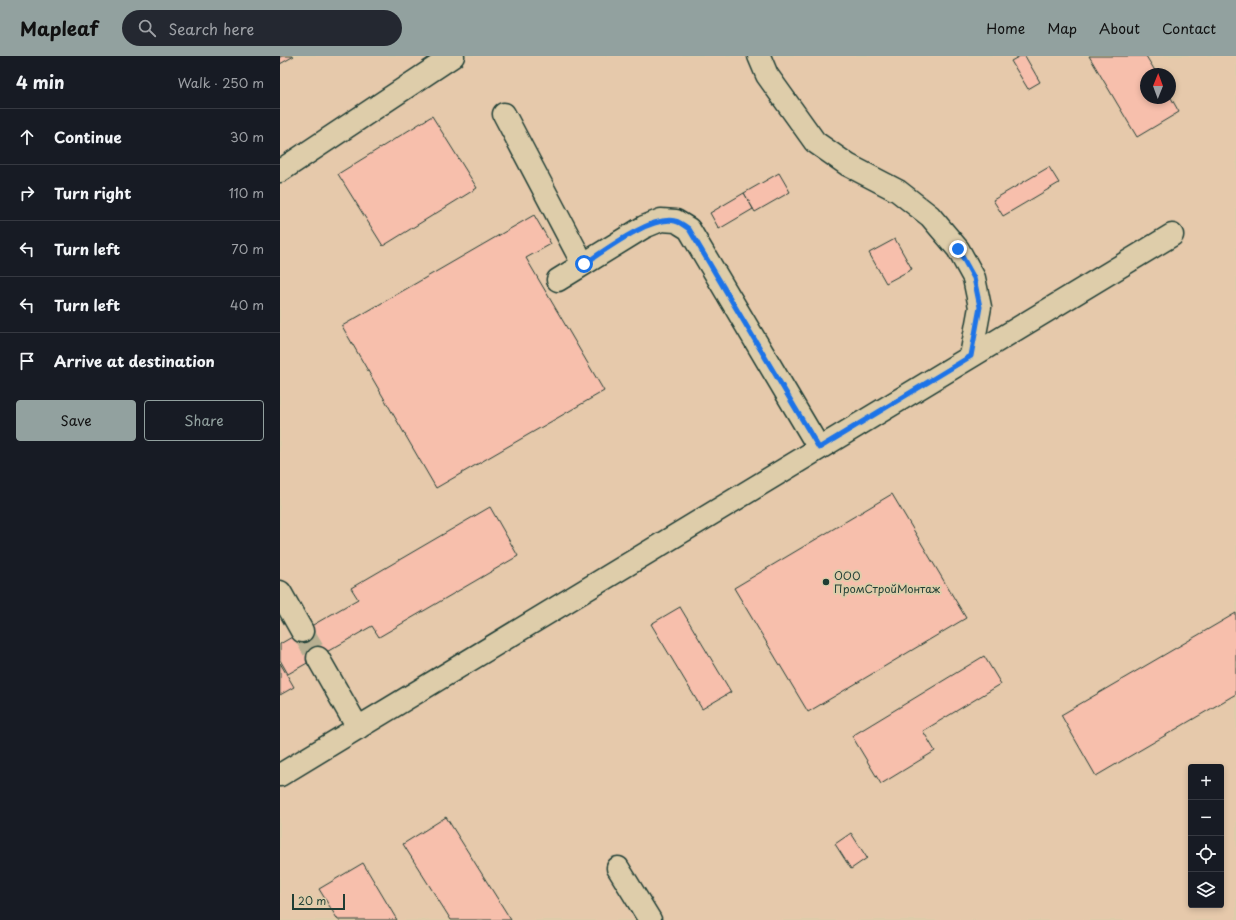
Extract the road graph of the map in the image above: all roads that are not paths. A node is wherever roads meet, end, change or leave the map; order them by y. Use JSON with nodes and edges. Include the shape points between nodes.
{"nodes":[{"id":1,"x":453,"y":56,"type":"edge"},
{"id":2,"x":759,"y":56,"type":"edge"},
{"id":3,"x":504,"y":114,"type":"dead end"},
{"id":4,"x":280,"y":171,"type":"edge"},
{"id":5,"x":1172,"y":235,"type":"dead end"},
{"id":6,"x":584,"y":264,"type":"junction"},
{"id":7,"x":558,"y":280,"type":"dead end"},
{"id":8,"x":971,"y":356,"type":"junction"},
{"id":9,"x":819,"y":448,"type":"junction"},
{"id":10,"x":280,"y":592,"type":"edge"},
{"id":11,"x":302,"y":631,"type":"tunnel mouth"},
{"id":12,"x":318,"y":658,"type":"tunnel mouth"},
{"id":13,"x":358,"y":728,"type":"junction"},
{"id":14,"x":280,"y":775,"type":"edge"},
{"id":15,"x":618,"y":868,"type":"dead end"},
{"id":16,"x":650,"y":920,"type":"edge"}],
"edges":[{"from":1,"to":4,"type":"street"},
{"from":2,"to":8,"type":"street","via":[[767,75],[815,142],[848,165],[898,190],[930,216],[958,249],[974,278],[980,307]]},
{"from":3,"to":6,"type":"street"},
{"from":5,"to":8,"type":"street"},
{"from":6,"to":7,"type":"street"},
{"from":6,"to":9,"type":"street","via":[[644,226],[661,220],[676,221],[689,229]]},
{"from":8,"to":9,"type":"street"},
{"from":9,"to":13,"type":"street"},
{"from":10,"to":11,"type":"street"},
{"from":12,"to":13,"type":"street"},
{"from":13,"to":14,"type":"street"},
{"from":15,"to":16,"type":"street"}]}
